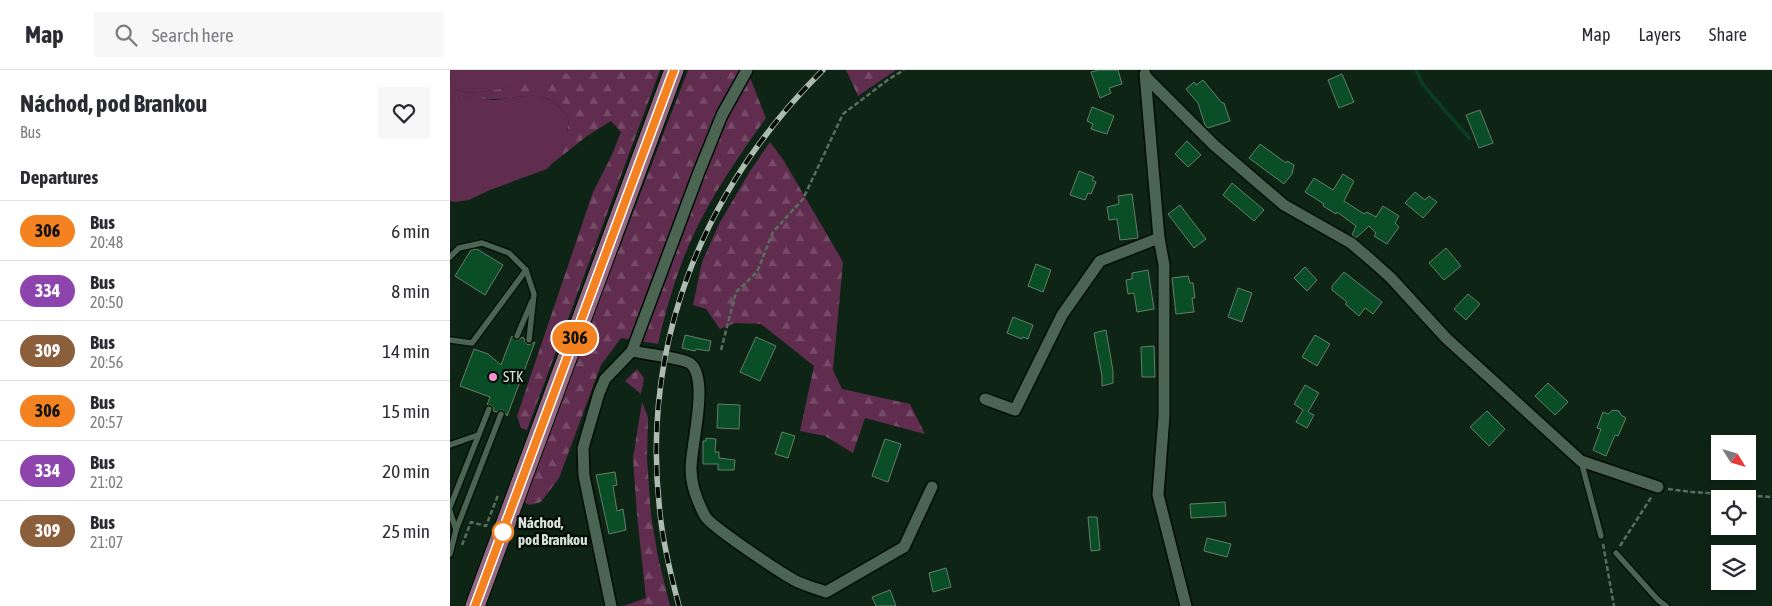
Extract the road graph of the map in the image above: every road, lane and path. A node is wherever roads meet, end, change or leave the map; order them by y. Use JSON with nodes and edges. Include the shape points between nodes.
{"nodes":[{"id":1,"x":674,"y":70,"type":"edge"},
{"id":2,"x":747,"y":70,"type":"edge"},
{"id":3,"x":904,"y":70,"type":"edge"},
{"id":4,"x":1145,"y":73,"type":"edge"},
{"id":5,"x":1159,"y":238,"type":"junction"},
{"id":6,"x":450,"y":257,"type":"edge"},
{"id":7,"x":526,"y":270,"type":"junction"},
{"id":8,"x":534,"y":294,"type":"junction"},
{"id":9,"x":517,"y":336,"type":"dead end"},
{"id":10,"x":450,"y":340,"type":"edge"},
{"id":11,"x":529,"y":340,"type":"dead end"},
{"id":12,"x":721,"y":350,"type":"dead end"},
{"id":13,"x":632,"y":351,"type":"junction"},
{"id":14,"x":985,"y":399,"type":"dead end"},
{"id":15,"x":489,"y":409,"type":"dead end"},
{"id":16,"x":501,"y":414,"type":"dead end"},
{"id":17,"x":478,"y":435,"type":"junction"},
{"id":18,"x":450,"y":445,"type":"edge"},
{"id":19,"x":1581,"y":461,"type":"junction"},
{"id":20,"x":932,"y":487,"type":"dead end"},
{"id":21,"x":1658,"y":487,"type":"junction"},
{"id":22,"x":498,"y":495,"type":"dead end"},
{"id":23,"x":1772,"y":497,"type":"edge"},
{"id":24,"x":450,"y":507,"type":"edge"},
{"id":25,"x":450,"y":511,"type":"edge"},
{"id":26,"x":456,"y":530,"type":"junction"},
{"id":27,"x":1601,"y":536,"type":"joint"},
{"id":28,"x":461,"y":550,"type":"dead end"},
{"id":29,"x":1616,"y":553,"type":"joint"},
{"id":30,"x":450,"y":554,"type":"edge"},
{"id":31,"x":476,"y":606,"type":"edge"},
{"id":32,"x":611,"y":606,"type":"edge"},
{"id":33,"x":1186,"y":606,"type":"edge"},
{"id":34,"x":1614,"y":606,"type":"edge"},
{"id":35,"x":1666,"y":606,"type":"edge"}],
"edges":[{"from":1,"to":31,"type":"main road"},
{"from":2,"to":13,"type":"street","via":[[722,115]]},
{"from":3,"to":12,"type":"path","via":[[843,114],[803,199],[772,232],[757,272],[736,292]]},
{"from":4,"to":5,"type":"street"},
{"from":4,"to":19,"type":"street","via":[[1214,146],[1284,205],[1351,243],[1392,278],[1446,338]]},
{"from":5,"to":14,"type":"street","via":[[1100,261],[1062,315],[1015,410]]},
{"from":5,"to":33,"type":"street","via":[[1164,265],[1164,416],[1158,495]]},
{"from":6,"to":7,"type":"lane","via":[[459,248],[482,243],[509,253]]},
{"from":7,"to":8,"type":"lane"},
{"from":7,"to":10,"type":"lane","via":[[472,343]]},
{"from":8,"to":9,"type":"lane"},
{"from":8,"to":11,"type":"lane"},
{"from":13,"to":20,"type":"street","via":[[682,359],[691,364],[699,384],[691,470],[694,492],[706,518],[795,581],[826,592],[904,546]]},
{"from":13,"to":32,"type":"street","via":[[606,379],[583,448],[584,476]]},
{"from":15,"to":17,"type":"lane"},
{"from":16,"to":26,"type":"lane"},
{"from":17,"to":18,"type":"lane"},
{"from":17,"to":24,"type":"lane"},
{"from":19,"to":21,"type":"street"},
{"from":19,"to":27,"type":"lane"},
{"from":21,"to":23,"type":"path"},
{"from":21,"to":29,"type":"path"},
{"from":22,"to":28,"type":"path","via":[[486,526],[471,522]]},
{"from":25,"to":26,"type":"lane"},
{"from":26,"to":30,"type":"lane"},
{"from":27,"to":34,"type":"path"},
{"from":29,"to":35,"type":"lane"}]}
